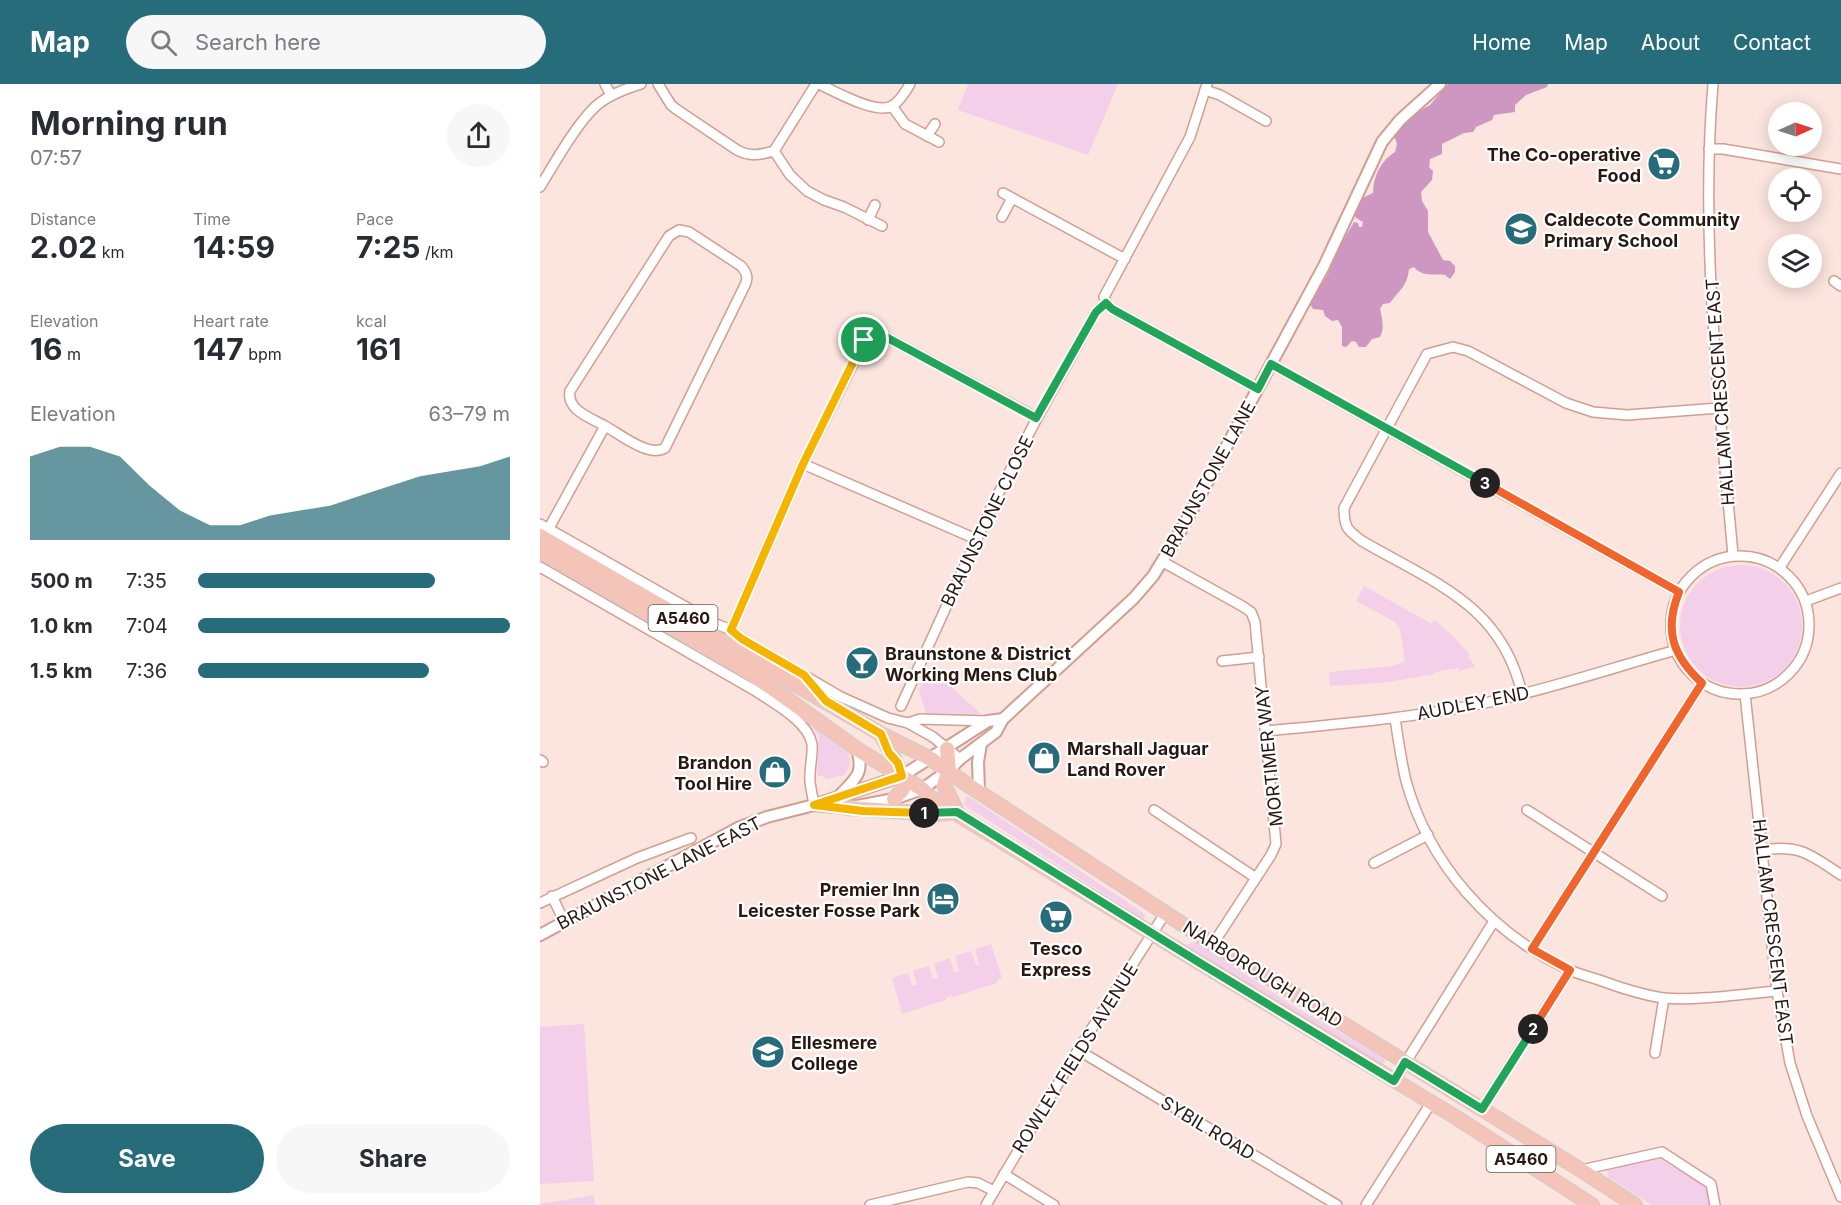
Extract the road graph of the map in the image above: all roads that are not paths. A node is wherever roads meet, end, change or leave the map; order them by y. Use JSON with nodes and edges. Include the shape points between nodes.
{"nodes":[{"id":1,"x":605,"y":84,"type":"edge"},
{"id":2,"x":641,"y":84,"type":"edge"},
{"id":3,"x":658,"y":84,"type":"edge"},
{"id":4,"x":818,"y":84,"type":"edge"},
{"id":5,"x":910,"y":84,"type":"edge"},
{"id":6,"x":1440,"y":84,"type":"edge"},
{"id":7,"x":1713,"y":84,"type":"edge"},
{"id":8,"x":1206,"y":87,"type":"edge"},
{"id":9,"x":611,"y":95,"type":"junction"},
{"id":10,"x":892,"y":106,"type":"junction"},
{"id":11,"x":1266,"y":120,"type":"dead end"},
{"id":12,"x":935,"y":124,"type":"dead end"},
{"id":13,"x":927,"y":136,"type":"junction"},
{"id":14,"x":939,"y":142,"type":"dead end"},
{"id":15,"x":1709,"y":149,"type":"junction"},
{"id":16,"x":774,"y":151,"type":"junction"},
{"id":17,"x":1841,"y":169,"type":"edge"},
{"id":18,"x":541,"y":183,"type":"edge"},
{"id":19,"x":1003,"y":193,"type":"dead end"},
{"id":20,"x":1012,"y":198,"type":"junction"},
{"id":21,"x":875,"y":205,"type":"dead end"},
{"id":22,"x":1002,"y":217,"type":"dead end"},
{"id":23,"x":868,"y":220,"type":"junction"},
{"id":24,"x":882,"y":226,"type":"dead end"},
{"id":25,"x":1125,"y":259,"type":"junction"},
{"id":26,"x":1106,"y":303,"type":"junction"},
{"id":27,"x":1271,"y":364,"type":"junction"},
{"id":28,"x":1258,"y":389,"type":"junction"},
{"id":29,"x":1719,"y":408,"type":"junction"},
{"id":30,"x":1036,"y":418,"type":"junction"},
{"id":31,"x":605,"y":426,"type":"junction"},
{"id":32,"x":1386,"y":428,"type":"junction"},
{"id":33,"x":803,"y":464,"type":"junction"},
{"id":34,"x":1841,"y":473,"type":"edge"},
{"id":35,"x":543,"y":529,"type":"edge"},
{"id":36,"x":976,"y":539,"type":"junction"},
{"id":37,"x":540,"y":551,"type":"edge"},
{"id":38,"x":1733,"y":555,"type":"junction"},
{"id":39,"x":1163,"y":562,"type":"junction"},
{"id":40,"x":540,"y":567,"type":"edge"},
{"id":41,"x":1780,"y":567,"type":"junction"},
{"id":42,"x":1841,"y":588,"type":"edge"},
{"id":43,"x":1679,"y":592,"type":"junction"},
{"id":44,"x":1806,"y":601,"type":"junction"},
{"id":45,"x":731,"y":630,"type":"junction"},
{"id":46,"x":1676,"y":650,"type":"junction"},
{"id":47,"x":1259,"y":657,"type":"junction"},
{"id":48,"x":1222,"y":661,"type":"dead end"},
{"id":49,"x":804,"y":675,"type":"junction"},
{"id":50,"x":1702,"y":683,"type":"junction"},
{"id":51,"x":1522,"y":694,"type":"junction"},
{"id":52,"x":1745,"y":694,"type":"junction"},
{"id":53,"x":826,"y":701,"type":"junction"},
{"id":54,"x":901,"y":706,"type":"dead end"},
{"id":55,"x":1395,"y":718,"type":"junction"},
{"id":56,"x":1004,"y":719,"type":"junction"},
{"id":57,"x":988,"y":721,"type":"junction"},
{"id":58,"x":908,"y":723,"type":"junction"},
{"id":59,"x":1266,"y":731,"type":"junction"},
{"id":60,"x":881,"y":734,"type":"junction"},
{"id":61,"x":981,"y":744,"type":"junction"},
{"id":62,"x":857,"y":749,"type":"junction"},
{"id":63,"x":947,"y":749,"type":"junction"},
{"id":64,"x":931,"y":759,"type":"junction"},
{"id":65,"x":960,"y":759,"type":"junction"},
{"id":66,"x":949,"y":770,"type":"junction"},
{"id":67,"x":902,"y":776,"type":"junction"},
{"id":68,"x":922,"y":789,"type":"junction"},
{"id":69,"x":980,"y":790,"type":"junction"},
{"id":70,"x":839,"y":796,"type":"junction"},
{"id":71,"x":894,"y":799,"type":"junction"},
{"id":72,"x":814,"y":805,"type":"junction"},
{"id":73,"x":847,"y":808,"type":"junction"},
{"id":74,"x":1154,"y":810,"type":"dead end"},
{"id":75,"x":1527,"y":810,"type":"dead end"},
{"id":76,"x":957,"y":812,"type":"junction"},
{"id":77,"x":1428,"y":835,"type":"junction"},
{"id":78,"x":691,"y":838,"type":"dead end"},
{"id":79,"x":1762,"y":850,"type":"junction"},
{"id":80,"x":1594,"y":853,"type":"junction"},
{"id":81,"x":1374,"y":863,"type":"dead end"},
{"id":82,"x":1841,"y":875,"type":"edge"},
{"id":83,"x":1256,"y":878,"type":"junction"},
{"id":84,"x":552,"y":896,"type":"junction"},
{"id":85,"x":1662,"y":896,"type":"dead end"},
{"id":86,"x":540,"y":903,"type":"edge"},
{"id":87,"x":1166,"y":912,"type":"junction"},
{"id":88,"x":564,"y":921,"type":"junction"},
{"id":89,"x":1494,"y":921,"type":"junction"},
{"id":90,"x":1152,"y":933,"type":"junction"},
{"id":91,"x":540,"y":935,"type":"edge"},
{"id":92,"x":1212,"y":944,"type":"junction"},
{"id":93,"x":1532,"y":949,"type":"junction"},
{"id":94,"x":1570,"y":970,"type":"junction"},
{"id":95,"x":1777,"y":991,"type":"junction"},
{"id":96,"x":1664,"y":998,"type":"junction"},
{"id":97,"x":1078,"y":1050,"type":"junction"},
{"id":98,"x":1655,"y":1053,"type":"dead end"},
{"id":99,"x":1405,"y":1062,"type":"junction"},
{"id":100,"x":1394,"y":1081,"type":"junction"},
{"id":101,"x":1431,"y":1103,"type":"junction"},
{"id":102,"x":1482,"y":1109,"type":"junction"},
{"id":103,"x":1581,"y":1170,"type":"junction"},
{"id":104,"x":1004,"y":1174,"type":"junction"},
{"id":105,"x":994,"y":1191,"type":"junction"},
{"id":106,"x":1841,"y":1197,"type":"edge"},
{"id":107,"x":870,"y":1205,"type":"edge"},
{"id":108,"x":986,"y":1205,"type":"edge"},
{"id":109,"x":1054,"y":1205,"type":"edge"},
{"id":110,"x":1338,"y":1205,"type":"edge"},
{"id":111,"x":1366,"y":1205,"type":"edge"},
{"id":112,"x":1592,"y":1205,"type":"edge"},
{"id":113,"x":1635,"y":1205,"type":"edge"},
{"id":114,"x":1715,"y":1205,"type":"edge"}],
"edges":[{"from":1,"to":9,"type":"street"},
{"from":2,"to":9,"type":"street"},
{"from":3,"to":16,"type":"street","via":[[671,105],[745,155]]},
{"from":4,"to":10,"type":"street","via":[[862,103]]},
{"from":4,"to":16,"type":"street"},
{"from":5,"to":10,"type":"street"},
{"from":6,"to":27,"type":"street","name":"BRAUNSTONE LANE","via":[[1382,142],[1324,266]]},
{"from":7,"to":15,"type":"street","name":"HALLAM CRESCENT EAST"},
{"from":8,"to":11,"type":"street"},
{"from":8,"to":25,"type":"street","name":"BRAUNSTONE CLOSE","via":[[1190,137]]},
{"from":9,"to":18,"type":"street","via":[[583,121]]},
{"from":10,"to":13,"type":"street","via":[[905,124]]},
{"from":12,"to":13,"type":"street"},
{"from":13,"to":14,"type":"street"},
{"from":15,"to":17,"type":"street"},
{"from":15,"to":29,"type":"street","name":"HALLAM CRESCENT EAST","via":[[1710,263]]},
{"from":16,"to":23,"type":"street","via":[[807,191]]},
{"from":19,"to":20,"type":"street"},
{"from":20,"to":22,"type":"street"},
{"from":20,"to":25,"type":"street"},
{"from":21,"to":23,"type":"street"},
{"from":23,"to":24,"type":"street"},
{"from":25,"to":26,"type":"street","name":"BRAUNSTONE CLOSE","via":[[1104,297]]},
{"from":26,"to":28,"type":"street"},
{"from":26,"to":30,"type":"street","name":"BRAUNSTONE CLOSE","via":[[1096,312]]},
{"from":27,"to":28,"type":"street","name":"BRAUNSTONE LANE"},
{"from":27,"to":32,"type":"street"},
{"from":28,"to":39,"type":"street","name":"BRAUNSTONE LANE"},
{"from":29,"to":32,"type":"street","via":[[1627,415],[1593,412],[1566,403],[1468,351],[1453,347],[1427,354]]},
{"from":29,"to":38,"type":"street","name":"HALLAM CRESCENT EAST"},
{"from":30,"to":33,"type":"street","via":[[884,336],[872,334],[864,340]]},
{"from":30,"to":36,"type":"street","name":"BRAUNSTONE CLOSE"},
{"from":31,"to":31,"type":"street","via":[[575,409],[569,400],[570,391],[669,236],[678,230],[689,232],[741,266],[748,280],[665,448],[647,450]]},
{"from":31,"to":35,"type":"street"},
{"from":32,"to":43,"type":"street"},
{"from":32,"to":51,"type":"street","via":[[1344,508],[1344,522],[1362,541],[1464,600],[1479,614],[1507,649]]},
{"from":33,"to":36,"type":"street"},
{"from":33,"to":45,"type":"street"},
{"from":34,"to":41,"type":"street"},
{"from":35,"to":45,"type":"street"},
{"from":35,"to":53,"type":"main road","number":"A5460"},
{"from":36,"to":54,"type":"street","name":"BRAUNSTONE CLOSE"},
{"from":37,"to":62,"type":"main road","number":"A5460","via":[[751,673]]},
{"from":38,"to":41,"type":"street","via":[[1757,557]]},
{"from":38,"to":43,"type":"street","via":[[1698,570]]},
{"from":39,"to":47,"type":"street","name":"MORTIMER WAY","via":[[1251,612]]},
{"from":39,"to":56,"type":"street","name":"BRAUNSTONE LANE","via":[[1134,598]]},
{"from":40,"to":72,"type":"street","via":[[786,711],[810,737]]},
{"from":41,"to":44,"type":"street","via":[[1798,585]]},
{"from":42,"to":44,"type":"street"},
{"from":43,"to":46,"type":"street","via":[[1671,633]]},
{"from":44,"to":52,"type":"street","via":[[1810,629],[1801,659],[1776,685]]},
{"from":45,"to":49,"type":"street"},
{"from":46,"to":50,"type":"street","via":[[1686,668]]},
{"from":46,"to":51,"type":"street","name":"AUDLEY END"},
{"from":47,"to":48,"type":"street"},
{"from":47,"to":59,"type":"street","name":"MORTIMER WAY"},
{"from":49,"to":53,"type":"street"},
{"from":49,"to":58,"type":"street","via":[[860,706]]},
{"from":50,"to":52,"type":"street","via":[[1723,692]]},
{"from":50,"to":80,"type":"street"},
{"from":51,"to":55,"type":"street","name":"AUDLEY END"},
{"from":52,"to":79,"type":"street","name":"HALLAM CRESCENT EAST"},
{"from":53,"to":60,"type":"main road","number":"A5460"},
{"from":55,"to":59,"type":"street","name":"AUDLEY END"},
{"from":55,"to":77,"type":"street","via":[[1407,783]]},
{"from":56,"to":57,"type":"street"},
{"from":56,"to":61,"type":"street","name":"BRAUNSTONE LANE"},
{"from":57,"to":58,"type":"street","via":[[920,719]]},
{"from":57,"to":63,"type":"street"},
{"from":58,"to":63,"type":"street"},
{"from":59,"to":83,"type":"street","name":"MORTIMER WAY","via":[[1276,844]]},
{"from":60,"to":64,"type":"main road","number":"A5460"},
{"from":60,"to":67,"type":"main road"},
{"from":61,"to":65,"type":"street","name":"BRAUNSTONE LANE"},
{"from":61,"to":69,"type":"street"},
{"from":62,"to":67,"type":"main road","number":"A5460"},
{"from":62,"to":70,"type":"street","via":[[860,771]]},
{"from":63,"to":64,"type":"street"},
{"from":63,"to":65,"type":"street"},
{"from":63,"to":66,"type":"main road"},
{"from":64,"to":66,"type":"main road","number":"A5460"},
{"from":64,"to":67,"type":"street","name":"BRAUNSTONE LANE EAST"},
{"from":65,"to":66,"type":"street","name":"BRAUNSTONE LANE"},
{"from":66,"to":68,"type":"street","name":"BRAUNSTONE LANE EAST"},
{"from":66,"to":69,"type":"main road","name":"NARBOROUGH ROAD","number":"A5460"},
{"from":66,"to":76,"type":"main road","via":[[944,785]]},
{"from":67,"to":68,"type":"main road","number":"A5460"},
{"from":67,"to":70,"type":"street","name":"BRAUNSTONE LANE EAST"},
{"from":67,"to":71,"type":"main road","via":[[903,789]]},
{"from":68,"to":71,"type":"street","name":"BRAUNSTONE LANE EAST"},
{"from":68,"to":76,"type":"main road","name":"NARBOROUGH ROAD","number":"A5460"},
{"from":69,"to":87,"type":"main road","name":"NARBOROUGH ROAD","number":"A5460"},
{"from":70,"to":72,"type":"street","name":"BRAUNSTONE LANE EAST"},
{"from":71,"to":73,"type":"street","name":"BRAUNSTONE LANE EAST"},
{"from":72,"to":73,"type":"street","name":"BRAUNSTONE LANE EAST"},
{"from":72,"to":88,"type":"street","name":"BRAUNSTONE LANE EAST","via":[[740,826]]},
{"from":73,"to":76,"type":"main road"},
{"from":74,"to":83,"type":"street"},
{"from":75,"to":80,"type":"street"},
{"from":76,"to":90,"type":"main road","name":"NARBOROUGH ROAD","number":"A5460"},
{"from":77,"to":81,"type":"street"},
{"from":77,"to":89,"type":"street","via":[[1446,867]]},
{"from":78,"to":84,"type":"street"},
{"from":79,"to":82,"type":"street","via":[[1781,847],[1804,851]]},
{"from":79,"to":95,"type":"street","name":"HALLAM CRESCENT EAST"},
{"from":80,"to":85,"type":"street"},
{"from":80,"to":93,"type":"street"},
{"from":83,"to":92,"type":"street","name":"MORTIMER WAY"},
{"from":84,"to":86,"type":"street"},
{"from":84,"to":88,"type":"street"},
{"from":87,"to":90,"type":"street","name":"ROWLEY FIELDS AVENUE"},
{"from":87,"to":92,"type":"main road","name":"NARBOROUGH ROAD","number":"A5460"},
{"from":88,"to":91,"type":"street","name":"BRAUNSTONE LANE EAST"},
{"from":89,"to":93,"type":"street"},
{"from":89,"to":99,"type":"street"},
{"from":90,"to":97,"type":"street","name":"ROWLEY FIELDS AVENUE"},
{"from":90,"to":100,"type":"main road","name":"NARBOROUGH ROAD","number":"A5460"},
{"from":92,"to":99,"type":"main road","name":"NARBOROUGH ROAD","number":"A5460"},
{"from":93,"to":94,"type":"street"},
{"from":94,"to":96,"type":"street"},
{"from":94,"to":102,"type":"street"},
{"from":95,"to":96,"type":"street"},
{"from":95,"to":106,"type":"street","name":"HALLAM CRESCENT EAST","via":[[1790,1064]]},
{"from":96,"to":98,"type":"street"},
{"from":97,"to":104,"type":"street","name":"ROWLEY FIELDS AVENUE"},
{"from":97,"to":110,"type":"street","name":"SYBIL ROAD"},
{"from":99,"to":100,"type":"street"},
{"from":99,"to":102,"type":"main road","name":"NARBOROUGH ROAD","number":"A5460"},
{"from":100,"to":101,"type":"main road","name":"NARBOROUGH ROAD","number":"A5460"},
{"from":101,"to":111,"type":"street"},
{"from":101,"to":112,"type":"main road","name":"NARBOROUGH ROAD","number":"A5460"},
{"from":102,"to":103,"type":"main road","name":"NARBOROUGH ROAD","number":"A5460"},
{"from":103,"to":113,"type":"main road","name":"NARBOROUGH ROAD","number":"A5460"},
{"from":103,"to":114,"type":"street","via":[[1662,1152],[1711,1184]]},
{"from":104,"to":105,"type":"street","name":"ROWLEY FIELDS AVENUE"},
{"from":104,"to":109,"type":"street"},
{"from":105,"to":107,"type":"street","via":[[968,1182]]},
{"from":105,"to":108,"type":"street","name":"ROWLEY FIELDS AVENUE"}]}
